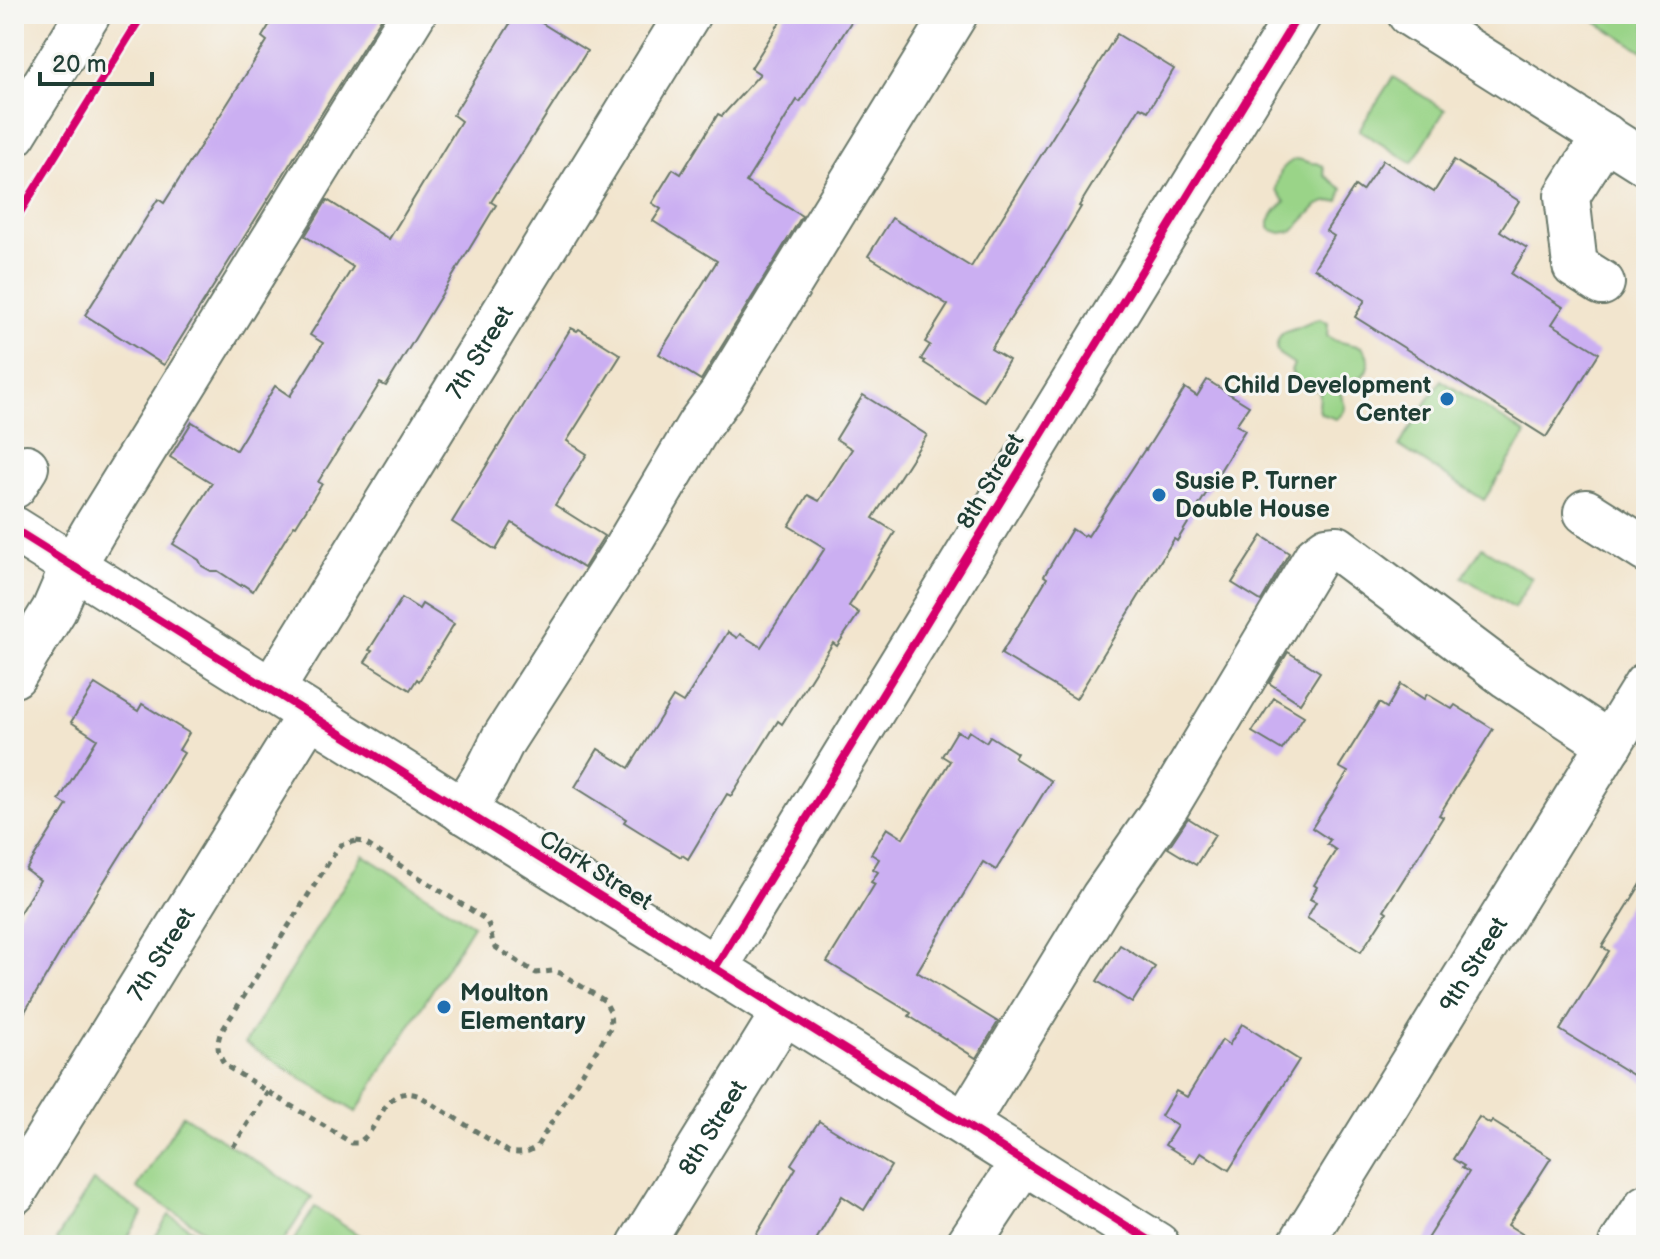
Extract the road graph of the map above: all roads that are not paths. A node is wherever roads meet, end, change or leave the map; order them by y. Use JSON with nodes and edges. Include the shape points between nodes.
{"nodes":[{"id":1,"x":88,"y":14,"type":"edge"},
{"id":2,"x":413,"y":14,"type":"edge"},
{"id":3,"x":688,"y":14,"type":"edge"},
{"id":4,"x":955,"y":14,"type":"edge"},
{"id":5,"x":1299,"y":14,"type":"edge"},
{"id":6,"x":1410,"y":14,"type":"edge"},
{"id":7,"x":14,"y":134,"type":"edge"},
{"id":8,"x":1634,"y":150,"type":"edge"},
{"id":9,"x":1602,"y":283,"type":"dead end"},
{"id":10,"x":1586,"y":512,"type":"dead end"},
{"id":11,"x":14,"y":529,"type":"edge"},
{"id":12,"x":1646,"y":550,"type":"edge"},
{"id":13,"x":73,"y":566,"type":"junction"},
{"id":14,"x":14,"y":675,"type":"edge"},
{"id":15,"x":1646,"y":685,"type":"edge"},
{"id":16,"x":271,"y":691,"type":"junction"},
{"id":17,"x":309,"y":715,"type":"junction"},
{"id":18,"x":1610,"y":744,"type":"junction"},
{"id":19,"x":463,"y":811,"type":"junction"},
{"id":20,"x":715,"y":968,"type":"junction"},
{"id":21,"x":784,"y":1012,"type":"junction"},
{"id":22,"x":965,"y":1124,"type":"junction"},
{"id":23,"x":1023,"y":1162,"type":"junction"},
{"id":24,"x":14,"y":1192,"type":"edge"},
{"id":25,"x":1646,"y":1207,"type":"edge"},
{"id":26,"x":640,"y":1245,"type":"edge"},
{"id":27,"x":968,"y":1245,"type":"edge"},
{"id":28,"x":1157,"y":1245,"type":"edge"},
{"id":29,"x":1300,"y":1245,"type":"edge"},
{"id":30,"x":1621,"y":1245,"type":"edge"}],
"edges":[{"from":1,"to":7,"type":"street"},
{"from":2,"to":13,"type":"street"},
{"from":3,"to":16,"type":"street","name":"7th Street"},
{"from":4,"to":19,"type":"street"},
{"from":5,"to":20,"type":"street","name":"8th Street"},
{"from":6,"to":8,"type":"street"},
{"from":8,"to":9,"type":"street","via":[[1567,196],[1575,266]]},
{"from":10,"to":12,"type":"street"},
{"from":11,"to":13,"type":"street","name":"Clark Street"},
{"from":13,"to":14,"type":"street","via":[[54,610]]},
{"from":13,"to":16,"type":"street","name":"Clark Street"},
{"from":15,"to":18,"type":"street","name":"9th Street"},
{"from":16,"to":17,"type":"street","name":"Clark Street"},
{"from":17,"to":19,"type":"street","name":"Clark Street"},
{"from":17,"to":24,"type":"street","name":"7th Street"},
{"from":18,"to":22,"type":"street","via":[[1507,676],[1337,548],[1327,549],[1316,557],[1168,804],[1103,898]]},
{"from":18,"to":29,"type":"street","name":"9th Street"},
{"from":19,"to":20,"type":"street","name":"Clark Street"},
{"from":20,"to":21,"type":"street","name":"Clark Street"},
{"from":21,"to":22,"type":"street","name":"Clark Street"},
{"from":21,"to":26,"type":"street","name":"8th Street"},
{"from":22,"to":23,"type":"street","name":"Clark Street"},
{"from":23,"to":27,"type":"street"},
{"from":23,"to":28,"type":"street","name":"Clark Street"},
{"from":25,"to":30,"type":"street"}]}
